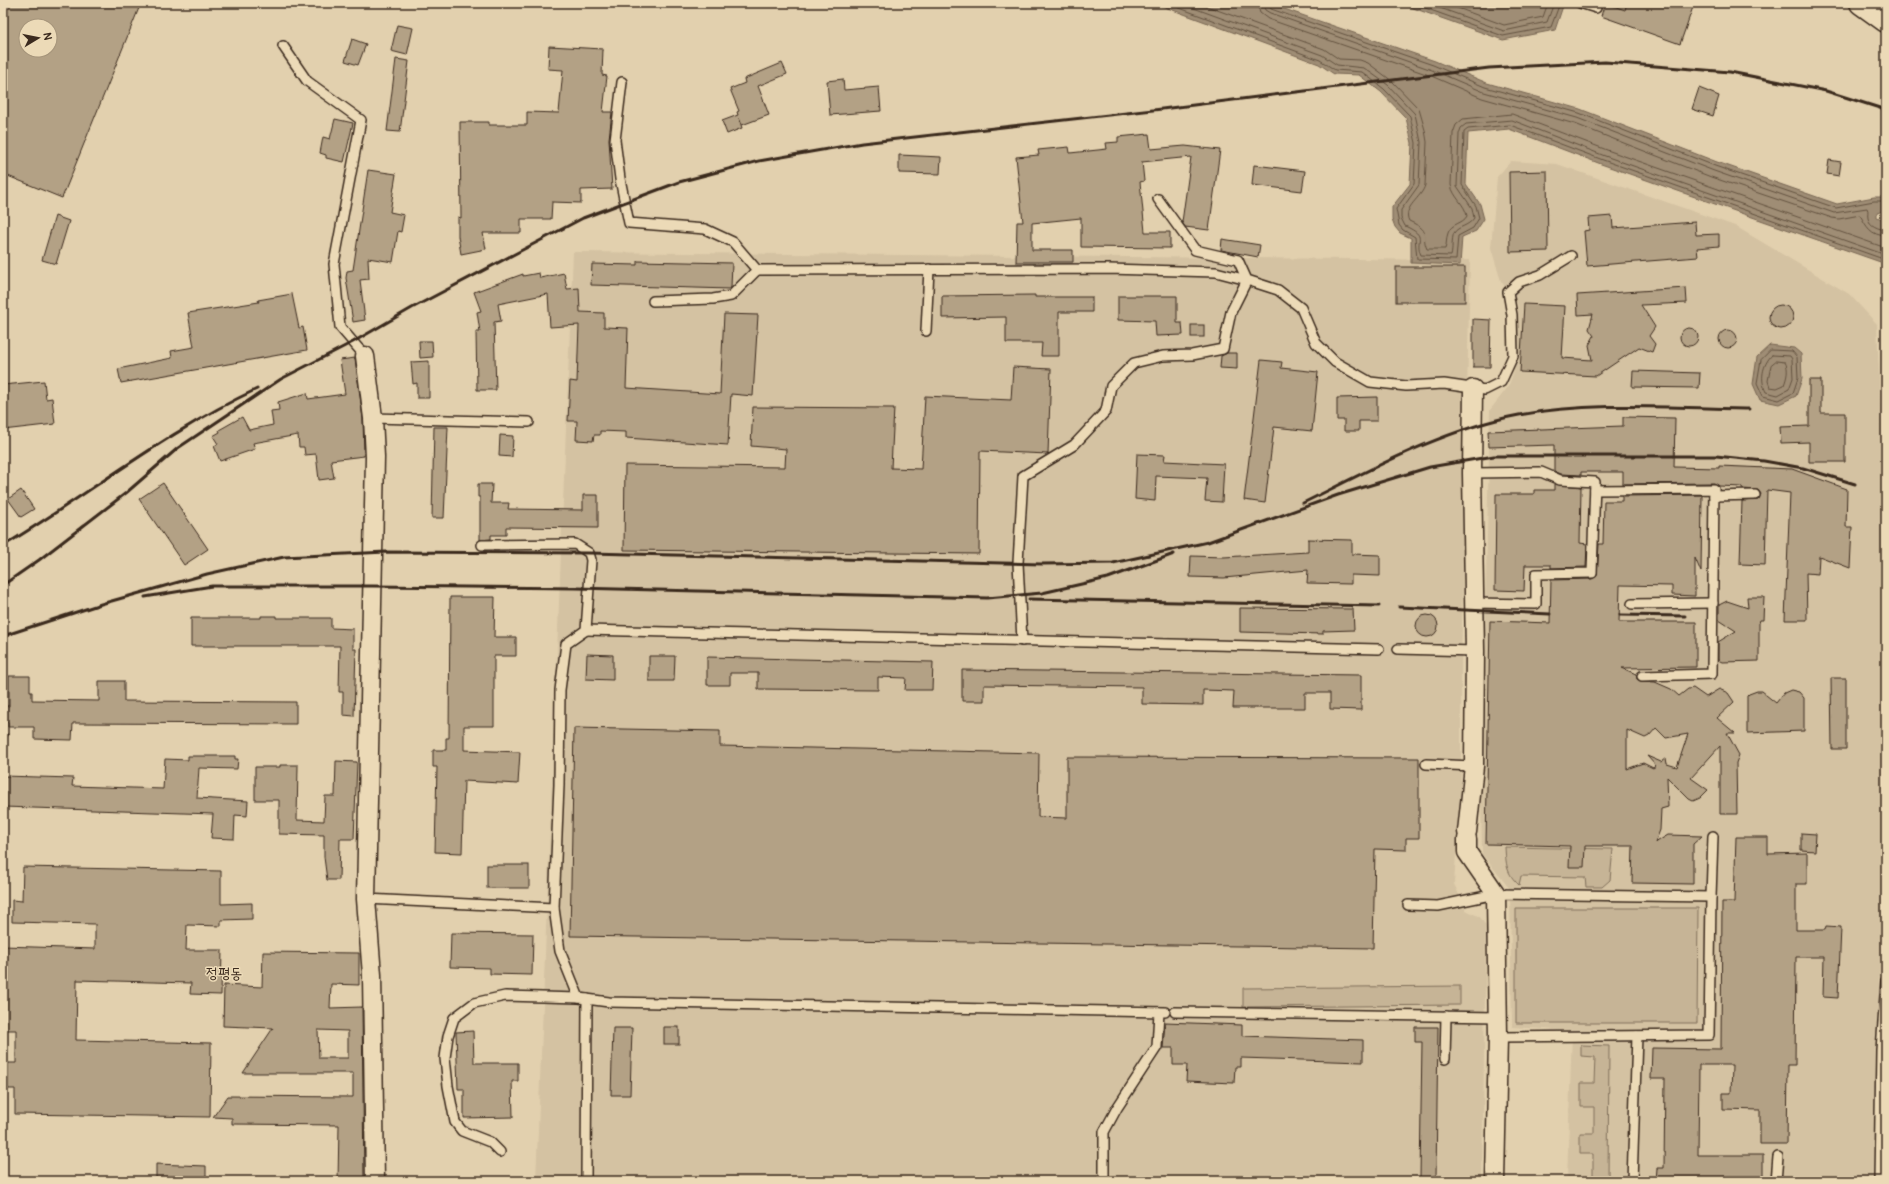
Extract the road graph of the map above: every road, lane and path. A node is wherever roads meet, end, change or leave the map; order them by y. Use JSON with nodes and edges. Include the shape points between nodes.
{"nodes":[{"id":1,"x":1580,"y":3,"type":"edge"},
{"id":2,"x":1861,"y":3,"type":"edge"},
{"id":3,"x":1596,"y":8,"type":"dead end"},
{"id":4,"x":1886,"y":21,"type":"edge"},
{"id":5,"x":283,"y":46,"type":"dead end"},
{"id":6,"x":622,"y":82,"type":"dead end"},
{"id":7,"x":1158,"y":199,"type":"dead end"},
{"id":8,"x":1571,"y":256,"type":"dead end"},
{"id":9,"x":757,"y":270,"type":"junction"},
{"id":10,"x":930,"y":270,"type":"junction"},
{"id":11,"x":1247,"y":280,"type":"junction"},
{"id":12,"x":653,"y":301,"type":"dead end"},
{"id":13,"x":926,"y":331,"type":"dead end"},
{"id":14,"x":365,"y":356,"type":"joint"},
{"id":15,"x":1473,"y":389,"type":"junction"},
{"id":16,"x":373,"y":418,"type":"junction"},
{"id":17,"x":529,"y":422,"type":"dead end"},
{"id":18,"x":1472,"y":473,"type":"junction"},
{"id":19,"x":1595,"y":490,"type":"junction"},
{"id":20,"x":1756,"y":495,"type":"dead end"},
{"id":21,"x":1714,"y":496,"type":"junction"},
{"id":22,"x":482,"y":545,"type":"dead end"},
{"id":23,"x":1474,"y":603,"type":"junction"},
{"id":24,"x":1713,"y":603,"type":"junction"},
{"id":25,"x":1632,"y":604,"type":"dead end"},
{"id":26,"x":586,"y":630,"type":"junction"},
{"id":27,"x":1022,"y":641,"type":"junction"},
{"id":28,"x":1379,"y":648,"type":"dead end"},
{"id":29,"x":1398,"y":649,"type":"dead end"},
{"id":30,"x":1475,"y":652,"type":"junction"},
{"id":31,"x":1642,"y":676,"type":"dead end"},
{"id":32,"x":1426,"y":764,"type":"dead end"},
{"id":33,"x":1474,"y":766,"type":"junction"},
{"id":34,"x":1713,"y":836,"type":"dead end"},
{"id":35,"x":1496,"y":894,"type":"junction"},
{"id":36,"x":1712,"y":897,"type":"junction"},
{"id":37,"x":366,"y":899,"type":"junction"},
{"id":38,"x":1408,"y":905,"type":"dead end"},
{"id":39,"x":554,"y":908,"type":"junction"},
{"id":40,"x":1886,"y":981,"type":"edge"},
{"id":41,"x":583,"y":999,"type":"junction"},
{"id":42,"x":1166,"y":1012,"type":"junction"},
{"id":43,"x":1446,"y":1016,"type":"junction"},
{"id":44,"x":1498,"y":1017,"type":"junction"},
{"id":45,"x":1637,"y":1036,"type":"junction"},
{"id":46,"x":1498,"y":1037,"type":"junction"},
{"id":47,"x":1445,"y":1059,"type":"dead end"},
{"id":48,"x":500,"y":1152,"type":"dead end"},
{"id":49,"x":1778,"y":1157,"type":"dead end"},
{"id":50,"x":375,"y":1181,"type":"edge"},
{"id":51,"x":586,"y":1181,"type":"edge"},
{"id":52,"x":1104,"y":1181,"type":"edge"},
{"id":53,"x":1494,"y":1181,"type":"edge"},
{"id":54,"x":1632,"y":1181,"type":"edge"},
{"id":55,"x":1776,"y":1181,"type":"edge"},
{"id":56,"x":1879,"y":1181,"type":"edge"}],
"edges":[{"from":1,"to":3,"type":"lane"},
{"from":2,"to":4,"type":"main road"},
{"from":5,"to":14,"type":"lane","via":[[307,81],[361,120],[334,264],[340,326]]},
{"from":6,"to":9,"type":"lane","via":[[615,140],[629,223],[705,229],[733,242]]},
{"from":7,"to":11,"type":"lane","via":[[1195,250],[1238,260]]},
{"from":8,"to":15,"type":"lane","via":[[1540,275],[1519,282],[1508,292],[1512,315],[1513,356],[1501,382],[1485,390]]},
{"from":9,"to":10,"type":"lane"},
{"from":9,"to":12,"type":"lane","via":[[731,296]]},
{"from":10,"to":11,"type":"lane","via":[[1108,269],[1216,272]]},
{"from":10,"to":13,"type":"lane"},
{"from":11,"to":15,"type":"lane","via":[[1278,290],[1302,308],[1316,343],[1335,362],[1370,382],[1406,386],[1444,384]]},
{"from":11,"to":27,"type":"lane","via":[[1231,312],[1223,349],[1192,355],[1163,356],[1134,363],[1111,386],[1106,411],[1074,445],[1022,476],[1018,563]]},
{"from":14,"to":16,"type":"street"},
{"from":15,"to":18,"type":"street"},
{"from":16,"to":17,"type":"lane"},
{"from":16,"to":37,"type":"street","via":[[375,457]]},
{"from":18,"to":19,"type":"lane","via":[[1541,472],[1560,480],[1595,482]]},
{"from":18,"to":23,"type":"street"},
{"from":19,"to":21,"type":"lane","via":[[1714,489]]},
{"from":19,"to":23,"type":"lane","via":[[1592,573],[1536,574],[1536,604]]},
{"from":20,"to":21,"type":"lane"},
{"from":21,"to":24,"type":"lane"},
{"from":22,"to":26,"type":"lane","via":[[575,544],[589,553],[591,560]]},
{"from":23,"to":30,"type":"street"},
{"from":24,"to":25,"type":"lane"},
{"from":24,"to":31,"type":"lane","via":[[1712,674]]},
{"from":26,"to":27,"type":"lane"},
{"from":26,"to":39,"type":"lane","via":[[566,644],[560,690]]},
{"from":27,"to":28,"type":"lane"},
{"from":29,"to":30,"type":"lane"},
{"from":30,"to":33,"type":"street"},
{"from":32,"to":33,"type":"lane"},
{"from":33,"to":35,"type":"street","via":[[1467,852]]},
{"from":34,"to":36,"type":"lane"},
{"from":35,"to":36,"type":"lane"},
{"from":35,"to":38,"type":"lane","via":[[1438,906]]},
{"from":35,"to":44,"type":"street"},
{"from":36,"to":45,"type":"lane","via":[[1709,1035]]},
{"from":37,"to":39,"type":"lane"},
{"from":37,"to":50,"type":"street","via":[[372,975]]},
{"from":39,"to":41,"type":"lane","via":[[560,951]]},
{"from":40,"to":56,"type":"lane","via":[[1881,1050]]},
{"from":41,"to":42,"type":"lane","via":[[616,1003]]},
{"from":41,"to":48,"type":"lane","via":[[505,996],[474,1003],[454,1018],[445,1058],[455,1122],[462,1131],[490,1142]]},
{"from":41,"to":51,"type":"lane"},
{"from":42,"to":43,"type":"lane"},
{"from":42,"to":52,"type":"lane","via":[[1157,1047],[1104,1132]]},
{"from":43,"to":44,"type":"lane"},
{"from":43,"to":47,"type":"lane"},
{"from":44,"to":46,"type":"street"},
{"from":45,"to":46,"type":"lane"},
{"from":45,"to":54,"type":"lane"},
{"from":46,"to":53,"type":"street"},
{"from":49,"to":55,"type":"lane"}]}
